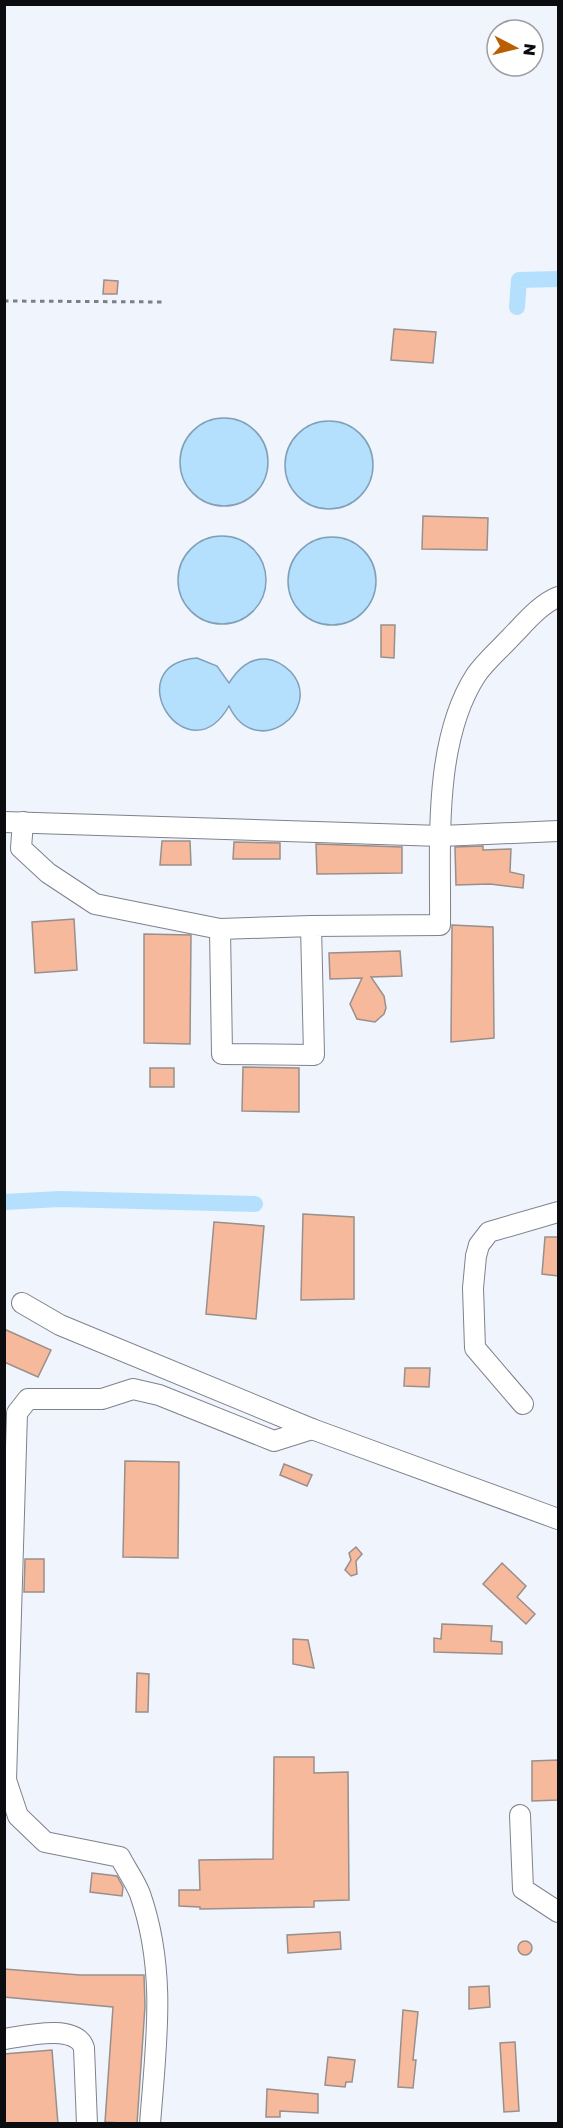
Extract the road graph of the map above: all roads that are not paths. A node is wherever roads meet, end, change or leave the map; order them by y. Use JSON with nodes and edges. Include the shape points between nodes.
{"nodes":[{"id":1,"x":558,"y":597,"type":"edge"},
{"id":2,"x":14,"y":822,"type":"edge"},
{"id":3,"x":558,"y":831,"type":"edge"},
{"id":4,"x":441,"y":836,"type":"junction"},
{"id":5,"x":311,"y":926,"type":"junction"},
{"id":6,"x":220,"y":929,"type":"junction"},
{"id":7,"x":558,"y":1212,"type":"edge"},
{"id":8,"x":22,"y":1303,"type":"dead end"},
{"id":9,"x":523,"y":1404,"type":"dead end"},
{"id":10,"x":312,"y":1429,"type":"junction"},
{"id":11,"x":558,"y":1519,"type":"edge"},
{"id":12,"x":5,"y":1787,"type":"edge"},
{"id":13,"x":520,"y":1815,"type":"dead end"},
{"id":14,"x":558,"y":1912,"type":"edge"},
{"id":15,"x":4,"y":2039,"type":"edge"},
{"id":16,"x":87,"y":2124,"type":"edge"},
{"id":17,"x":150,"y":2124,"type":"edge"}],
"edges":[{"from":1,"to":4,"type":"street","via":[[499,649],[477,674],[462,702],[444,774]]},
{"from":2,"to":4,"type":"street"},
{"from":2,"to":6,"type":"street","via":[[21,848],[48,873],[95,904]]},
{"from":3,"to":4,"type":"street"},
{"from":4,"to":5,"type":"street","via":[[440,925]]},
{"from":5,"to":6,"type":"street"},
{"from":5,"to":6,"type":"street","via":[[314,1055],[222,1054]]},
{"from":7,"to":9,"type":"street","via":[[489,1232],[476,1256],[476,1348]]},
{"from":8,"to":10,"type":"street","via":[[60,1325]]},
{"from":10,"to":11,"type":"street"},
{"from":10,"to":12,"type":"street","via":[[274,1442],[159,1395],[133,1389],[102,1399],[28,1399],[17,1413]]},
{"from":12,"to":17,"type":"street","via":[[18,1816],[45,1842],[120,1857],[139,1892],[149,1924],[159,1995]]},
{"from":13,"to":14,"type":"street","via":[[523,1889]]},
{"from":15,"to":16,"type":"street","via":[[48,2033],[75,2035],[82,2040]]}]}
